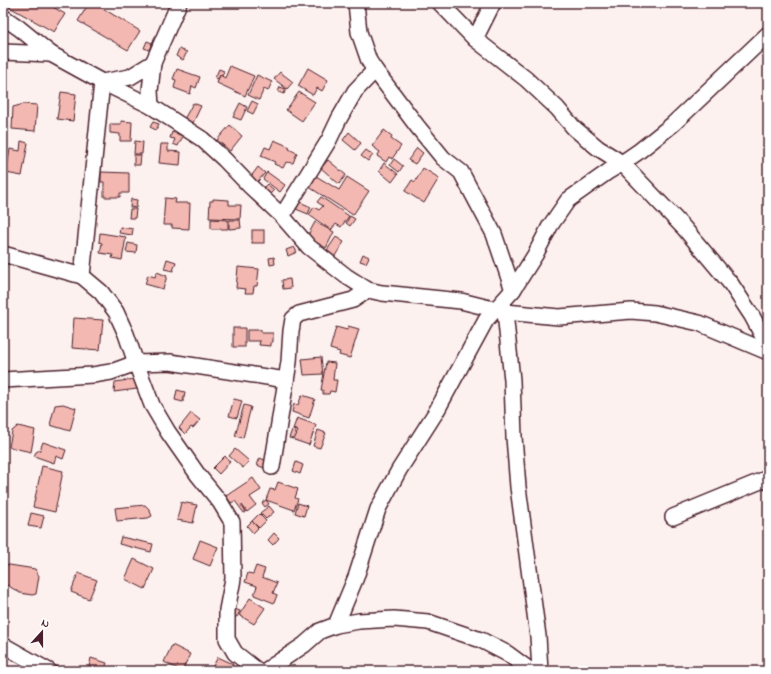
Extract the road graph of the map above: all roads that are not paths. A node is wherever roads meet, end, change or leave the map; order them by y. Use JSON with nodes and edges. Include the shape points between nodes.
{"nodes":[{"id":1,"x":179,"y":3,"type":"edge"},
{"id":2,"x":440,"y":3,"type":"edge"},
{"id":3,"x":492,"y":3,"type":"edge"},
{"id":4,"x":353,"y":5,"type":"edge"},
{"id":5,"x":3,"y":17,"type":"edge"},
{"id":6,"x":768,"y":34,"type":"edge"},
{"id":7,"x":475,"y":39,"type":"junction"},
{"id":8,"x":3,"y":52,"type":"edge"},
{"id":9,"x":51,"y":54,"type":"junction"},
{"id":10,"x":153,"y":63,"type":"junction"},
{"id":11,"x":375,"y":70,"type":"junction"},
{"id":12,"x":102,"y":82,"type":"junction"},
{"id":13,"x":151,"y":106,"type":"junction"},
{"id":14,"x":622,"y":163,"type":"junction"},
{"id":15,"x":282,"y":216,"type":"junction"},
{"id":16,"x":3,"y":254,"type":"edge"},
{"id":17,"x":82,"y":276,"type":"junction"},
{"id":18,"x":368,"y":290,"type":"junction"},
{"id":19,"x":513,"y":290,"type":"junction"},
{"id":20,"x":500,"y":311,"type":"junction"},
{"id":21,"x":768,"y":346,"type":"edge"},
{"id":22,"x":768,"y":352,"type":"edge"},
{"id":23,"x":136,"y":363,"type":"junction"},
{"id":24,"x":3,"y":380,"type":"edge"},
{"id":25,"x":286,"y":380,"type":"junction"},
{"id":26,"x":272,"y":467,"type":"dead end"},
{"id":27,"x":768,"y":478,"type":"edge"},
{"id":28,"x":673,"y":517,"type":"dead end"},
{"id":29,"x":336,"y":625,"type":"junction"},
{"id":30,"x":3,"y":645,"type":"edge"},
{"id":31,"x":49,"y":671,"type":"edge"},
{"id":32,"x":258,"y":671,"type":"edge"},
{"id":33,"x":265,"y":671,"type":"edge"},
{"id":34,"x":531,"y":671,"type":"edge"},
{"id":35,"x":540,"y":671,"type":"edge"}],
"edges":[{"from":1,"to":10,"type":"street"},
{"from":2,"to":7,"type":"street"},
{"from":3,"to":7,"type":"street"},
{"from":4,"to":11,"type":"street","via":[[359,32],[369,61]]},
{"from":5,"to":9,"type":"street"},
{"from":6,"to":14,"type":"street","via":[[673,124]]},
{"from":7,"to":14,"type":"street","via":[[526,79],[574,128],[598,148]]},
{"from":8,"to":9,"type":"street"},
{"from":9,"to":12,"type":"street"},
{"from":10,"to":12,"type":"street","via":[[130,77]]},
{"from":10,"to":13,"type":"street"},
{"from":11,"to":15,"type":"street","via":[[355,91]]},
{"from":11,"to":19,"type":"street","via":[[443,158],[461,172],[494,234]]},
{"from":12,"to":13,"type":"street"},
{"from":12,"to":17,"type":"street"},
{"from":13,"to":15,"type":"street","via":[[202,139]]},
{"from":14,"to":19,"type":"street","via":[[568,200]]},
{"from":14,"to":21,"type":"street","via":[[684,228],[731,284]]},
{"from":15,"to":18,"type":"street","via":[[309,247]]},
{"from":16,"to":17,"type":"street"},
{"from":17,"to":23,"type":"street","via":[[101,292],[116,312]]},
{"from":18,"to":20,"type":"street","via":[[461,301]]},
{"from":18,"to":25,"type":"street","via":[[353,300],[299,314],[293,319]]},
{"from":19,"to":20,"type":"street"},
{"from":20,"to":22,"type":"street","via":[[559,317],[631,311],[655,313],[699,323]]},
{"from":20,"to":29,"type":"street","via":[[486,320],[436,412],[378,509],[356,577]]},
{"from":20,"to":35,"type":"street","via":[[512,380],[518,487],[538,636]]},
{"from":23,"to":24,"type":"street","via":[[93,375]]},
{"from":23,"to":25,"type":"street","via":[[170,362]]},
{"from":23,"to":32,"type":"street","via":[[152,405],[168,432],[232,522],[233,579],[227,639],[235,653]]},
{"from":25,"to":26,"type":"street"},
{"from":27,"to":28,"type":"street"},
{"from":29,"to":33,"type":"street","via":[[320,632]]},
{"from":29,"to":34,"type":"street","via":[[359,620],[394,619],[428,622],[481,640],[508,654]]},
{"from":30,"to":31,"type":"street"}]}
